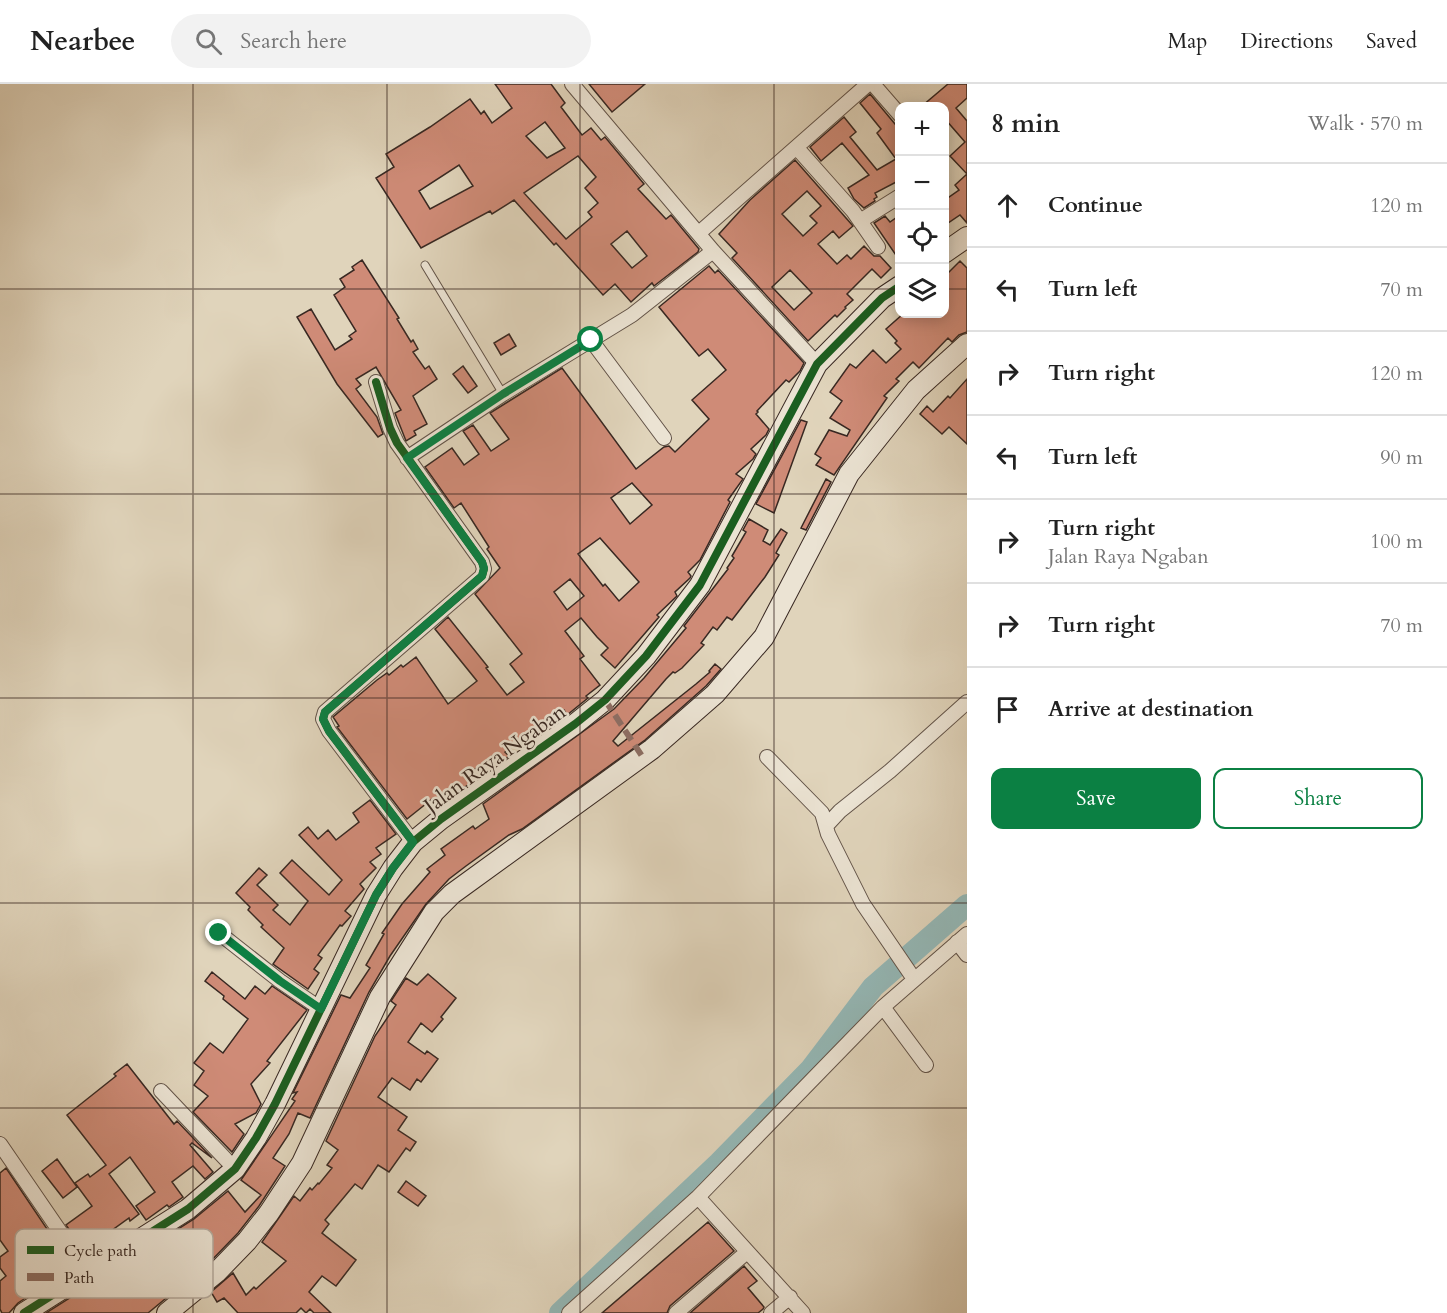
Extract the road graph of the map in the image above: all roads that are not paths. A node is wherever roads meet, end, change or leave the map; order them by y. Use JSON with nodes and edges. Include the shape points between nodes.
{"nodes":[{"id":1,"x":572,"y":84,"type":"edge"},
{"id":2,"x":868,"y":84,"type":"edge"},
{"id":3,"x":873,"y":84,"type":"edge"},
{"id":4,"x":895,"y":109,"type":"edge"},
{"id":5,"x":797,"y":148,"type":"junction"},
{"id":6,"x":895,"y":199,"type":"edge"},
{"id":7,"x":860,"y":221,"type":"junction"},
{"id":8,"x":699,"y":233,"type":"junction"},
{"id":9,"x":967,"y":237,"type":"edge"},
{"id":10,"x":878,"y":247,"type":"dead end"},
{"id":11,"x":949,"y":250,"type":"edge"},
{"id":12,"x":713,"y":251,"type":"junction"},
{"id":13,"x":425,"y":265,"type":"dead end"},
{"id":14,"x":895,"y":289,"type":"edge"},
{"id":15,"x":591,"y":340,"type":"junction"},
{"id":16,"x":967,"y":344,"type":"edge"},
{"id":17,"x":817,"y":364,"type":"junction"},
{"id":18,"x":376,"y":382,"type":"dead end"},
{"id":19,"x":503,"y":394,"type":"junction"},
{"id":20,"x":664,"y":438,"type":"dead end"},
{"id":21,"x":407,"y":458,"type":"junction"},
{"id":22,"x":967,"y":702,"type":"edge"},
{"id":23,"x":767,"y":757,"type":"dead end"},
{"id":24,"x":826,"y":826,"type":"junction"},
{"id":25,"x":413,"y":842,"type":"junction"},
{"id":26,"x":219,"y":933,"type":"dead end"},
{"id":27,"x":962,"y":938,"type":"edge"},
{"id":28,"x":967,"y":955,"type":"edge"},
{"id":29,"x":914,"y":979,"type":"junction"},
{"id":30,"x":883,"y":1007,"type":"junction"},
{"id":31,"x":321,"y":1009,"type":"junction"},
{"id":32,"x":926,"y":1065,"type":"dead end"},
{"id":33,"x":161,"y":1091,"type":"dead end"},
{"id":34,"x":4,"y":1150,"type":"edge"},
{"id":35,"x":235,"y":1169,"type":"junction"},
{"id":36,"x":698,"y":1197,"type":"junction"},
{"id":37,"x":58,"y":1229,"type":"edge"},
{"id":38,"x":156,"y":1229,"type":"edge"},
{"id":39,"x":747,"y":1252,"type":"junction"},
{"id":40,"x":213,"y":1275,"type":"edge"},
{"id":41,"x":790,"y":1297,"type":"junction"},
{"id":42,"x":46,"y":1298,"type":"edge"},
{"id":43,"x":185,"y":1298,"type":"edge"},
{"id":44,"x":24,"y":1313,"type":"edge"},
{"id":45,"x":167,"y":1313,"type":"edge"},
{"id":46,"x":569,"y":1313,"type":"edge"},
{"id":47,"x":676,"y":1313,"type":"edge"},
{"id":48,"x":771,"y":1313,"type":"edge"},
{"id":49,"x":803,"y":1313,"type":"edge"}],
"edges":[{"from":1,"to":8,"type":"street"},
{"from":2,"to":5,"type":"street"},
{"from":3,"to":4,"type":"street"},
{"from":5,"to":7,"type":"street"},
{"from":5,"to":8,"type":"street"},
{"from":6,"to":7,"type":"street"},
{"from":7,"to":10,"type":"street"},
{"from":8,"to":12,"type":"street"},
{"from":9,"to":11,"type":"street"},
{"from":12,"to":15,"type":"street","via":[[632,315]]},
{"from":12,"to":17,"type":"street"},
{"from":13,"to":19,"type":"lane"},
{"from":14,"to":17,"type":"street","name":"Jalan Raya Ngaban"},
{"from":15,"to":19,"type":"street"},
{"from":15,"to":20,"type":"street"},
{"from":16,"to":40,"type":"street","via":[[916,390],[849,474],[764,637],[715,694],[652,749],[452,894],[434,912],[380,997],[302,1163],[247,1241]]},
{"from":17,"to":25,"type":"street","name":"Jalan Raya Ngaban","via":[[700,585],[646,656],[605,700],[575,724]]},
{"from":18,"to":21,"type":"street","via":[[390,428]]},
{"from":19,"to":21,"type":"street"},
{"from":21,"to":25,"type":"street","via":[[482,562],[482,576],[325,712],[323,719]]},
{"from":22,"to":24,"type":"street"},
{"from":23,"to":24,"type":"street","via":[[819,808]]},
{"from":24,"to":29,"type":"street","via":[[863,904]]},
{"from":25,"to":31,"type":"street","name":"Jalan Raya Ngaban","via":[[376,895]]},
{"from":26,"to":31,"type":"street"},
{"from":27,"to":28,"type":"street"},
{"from":27,"to":29,"type":"street"},
{"from":29,"to":30,"type":"street"},
{"from":30,"to":32,"type":"street"},
{"from":30,"to":36,"type":"street"},
{"from":31,"to":35,"type":"street","name":"Jalan Raya Ngaban","via":[[275,1104]]},
{"from":33,"to":35,"type":"street"},
{"from":34,"to":37,"type":"street"},
{"from":35,"to":38,"type":"street","name":"Jalan Raya Ngaban","via":[[189,1209]]},
{"from":36,"to":39,"type":"street"},
{"from":36,"to":46,"type":"street"},
{"from":39,"to":41,"type":"street"},
{"from":39,"to":47,"type":"street"},
{"from":41,"to":48,"type":"street"},
{"from":41,"to":49,"type":"street"},
{"from":42,"to":44,"type":"street","name":"Jalan Raya Ngaban"},
{"from":43,"to":45,"type":"street"}]}
